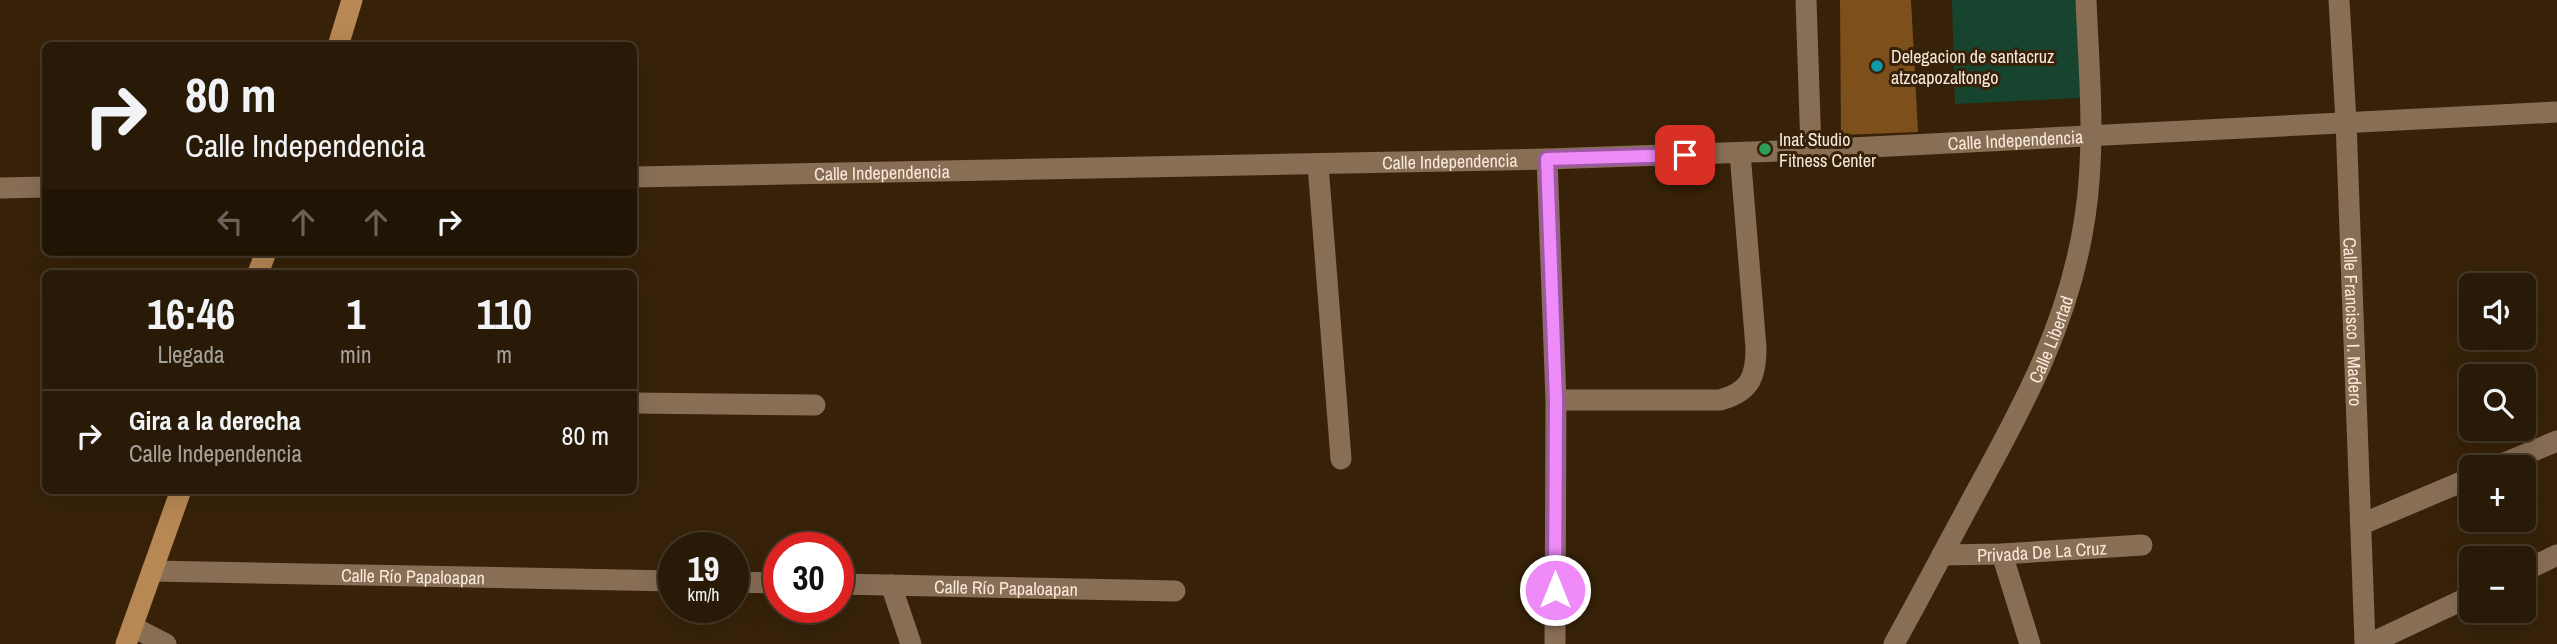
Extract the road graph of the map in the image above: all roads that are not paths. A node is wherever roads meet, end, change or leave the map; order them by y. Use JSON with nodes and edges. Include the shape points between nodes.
{"nodes":[{"id":1,"x":352,"y":0,"type":"edge"},
{"id":2,"x":1806,"y":0,"type":"edge"},
{"id":3,"x":2086,"y":0,"type":"edge"},
{"id":4,"x":2339,"y":0,"type":"edge"},
{"id":5,"x":339,"y":42,"type":"edge"},
{"id":6,"x":2557,"y":112,"type":"edge"},
{"id":7,"x":2346,"y":121,"type":"junction"},
{"id":8,"x":2091,"y":136,"type":"junction"},
{"id":9,"x":1811,"y":150,"type":"junction"},
{"id":10,"x":1740,"y":153,"type":"junction"},
{"id":11,"x":1547,"y":159,"type":"junction"},
{"id":12,"x":1318,"y":164,"type":"junction"},
{"id":13,"x":637,"y":177,"type":"edge"},
{"id":14,"x":42,"y":187,"type":"edge"},
{"id":15,"x":0,"y":188,"type":"edge"},
{"id":16,"x":1556,"y":400,"type":"junction"},
{"id":17,"x":637,"y":403,"type":"edge"},
{"id":18,"x":815,"y":405,"type":"dead end"},
{"id":19,"x":2557,"y":441,"type":"edge"},
{"id":20,"x":2524,"y":455,"type":"edge"},
{"id":21,"x":1341,"y":459,"type":"dead end"},
{"id":22,"x":2459,"y":483,"type":"edge"},
{"id":23,"x":180,"y":494,"type":"edge"},
{"id":24,"x":2362,"y":524,"type":"junction"},
{"id":25,"x":2142,"y":545,"type":"dead end"},
{"id":26,"x":2002,"y":554,"type":"junction"},
{"id":27,"x":1942,"y":555,"type":"junction"},
{"id":28,"x":2557,"y":555,"type":"edge"},
{"id":29,"x":2536,"y":565,"type":"edge"},
{"id":30,"x":152,"y":571,"type":"junction"},
{"id":31,"x":658,"y":581,"type":"edge"},
{"id":32,"x":854,"y":584,"type":"edge"},
{"id":33,"x":891,"y":585,"type":"junction"},
{"id":34,"x":1175,"y":591,"type":"dead end"},
{"id":35,"x":2459,"y":602,"type":"edge"},
{"id":36,"x":130,"y":636,"type":"edge"},
{"id":37,"x":166,"y":644,"type":"edge"},
{"id":38,"x":911,"y":644,"type":"edge"},
{"id":39,"x":1555,"y":644,"type":"edge"},
{"id":40,"x":1894,"y":644,"type":"edge"},
{"id":41,"x":2030,"y":644,"type":"edge"},
{"id":42,"x":2367,"y":644,"type":"edge"}],
"edges":[{"from":1,"to":5,"type":"main road"},
{"from":2,"to":9,"type":"street"},
{"from":3,"to":8,"type":"street","name":"Calle Libertad"},
{"from":4,"to":7,"type":"street","name":"Calle Francisco I. Madero"},
{"from":6,"to":7,"type":"street","name":"Calle Independencia"},
{"from":7,"to":8,"type":"street","name":"Calle Independencia"},
{"from":7,"to":24,"type":"street","name":"Calle Francisco I. Madero"},
{"from":8,"to":9,"type":"street","name":"Calle Independencia"},
{"from":8,"to":27,"type":"street","name":"Calle Libertad","via":[[2085,215],[2073,277],[2052,339],[2028,397]]},
{"from":9,"to":10,"type":"street","name":"Calle Independencia"},
{"from":10,"to":11,"type":"street","name":"Calle Independencia"},
{"from":10,"to":16,"type":"street","via":[[1756,348],[1756,363],[1746,388],[1720,400]]},
{"from":11,"to":12,"type":"street","name":"Calle Independencia"},
{"from":11,"to":16,"type":"street"},
{"from":12,"to":13,"type":"street","name":"Calle Independencia"},
{"from":12,"to":21,"type":"street"},
{"from":14,"to":15,"type":"street"},
{"from":16,"to":39,"type":"street"},
{"from":17,"to":18,"type":"street"},
{"from":19,"to":20,"type":"street"},
{"from":22,"to":24,"type":"street"},
{"from":23,"to":30,"type":"main road"},
{"from":24,"to":42,"type":"street","name":"Calle Francisco I. Madero"},
{"from":25,"to":26,"type":"street","name":"Privada De La Cruz"},
{"from":26,"to":27,"type":"street","name":"Privada De La Cruz"},
{"from":26,"to":41,"type":"street"},
{"from":27,"to":40,"type":"street","name":"Calle Libertad"},
{"from":28,"to":29,"type":"street"},
{"from":30,"to":31,"type":"street","name":"Calle Río Papaloapan"},
{"from":30,"to":36,"type":"main road"},
{"from":32,"to":33,"type":"street","name":"Calle Río Papaloapan"},
{"from":33,"to":34,"type":"street","name":"Calle Río Papaloapan"},
{"from":33,"to":38,"type":"street"},
{"from":35,"to":42,"type":"street"},
{"from":36,"to":37,"type":"street"}]}
